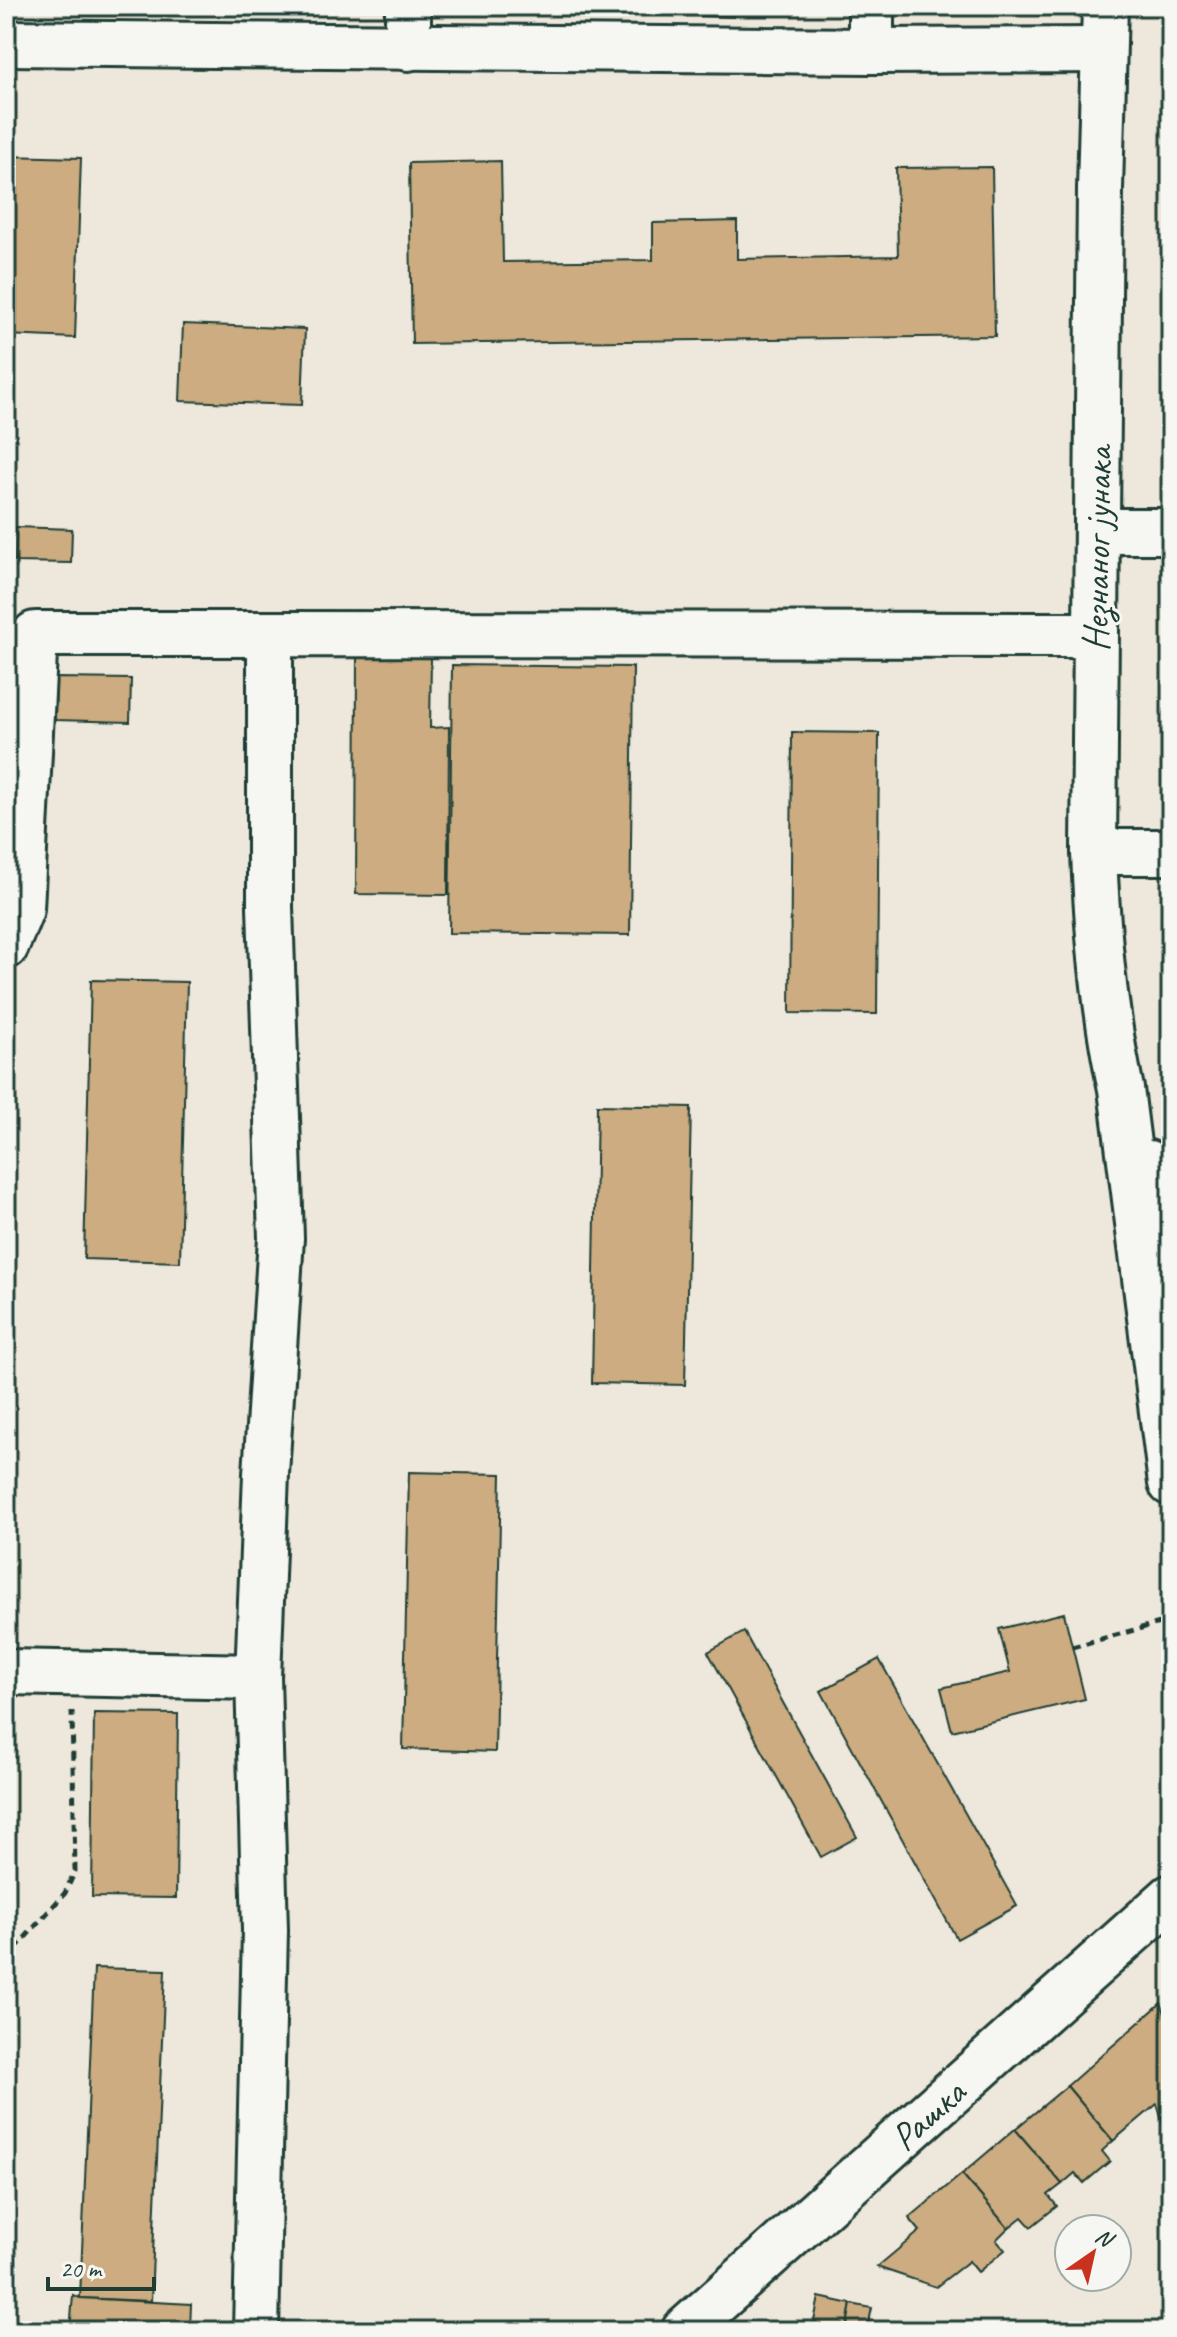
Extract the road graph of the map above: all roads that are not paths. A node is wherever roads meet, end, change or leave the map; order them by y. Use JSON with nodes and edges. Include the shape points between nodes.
{"nodes":[{"id":1,"x":871,"y":6,"type":"edge"},
{"id":2,"x":1105,"y":6,"type":"edge"},
{"id":3,"x":408,"y":27,"type":"edge"},
{"id":4,"x":6,"y":43,"type":"edge"},
{"id":5,"x":1103,"y":50,"type":"junction"},
{"id":6,"x":871,"y":51,"type":"junction"},
{"id":7,"x":1098,"y":531,"type":"junction"},
{"id":8,"x":1171,"y":531,"type":"edge"},
{"id":9,"x":21,"y":633,"type":"edge"},
{"id":10,"x":270,"y":634,"type":"junction"},
{"id":11,"x":1096,"y":635,"type":"junction"},
{"id":12,"x":1094,"y":852,"type":"junction"},
{"id":13,"x":1171,"y":852,"type":"edge"},
{"id":14,"x":6,"y":946,"type":"edge"},
{"id":15,"x":1121,"y":1089,"type":"junction"},
{"id":16,"x":1171,"y":1227,"type":"edge"},
{"id":17,"x":1171,"y":1483,"type":"edge"},
{"id":18,"x":6,"y":1672,"type":"edge"},
{"id":19,"x":258,"y":1677,"type":"junction"},
{"id":20,"x":1171,"y":1897,"type":"edge"},
{"id":21,"x":256,"y":2331,"type":"edge"},
{"id":22,"x":684,"y":2331,"type":"edge"}],
"edges":[{"from":1,"to":6,"type":"main road"},
{"from":2,"to":5,"type":"main road","name":"Незнаног јунака"},
{"from":3,"to":4,"type":"main road"},
{"from":3,"to":6,"type":"main road"},
{"from":5,"to":6,"type":"main road"},
{"from":5,"to":7,"type":"main road","name":"Незнаног јунака"},
{"from":7,"to":8,"type":"main road"},
{"from":7,"to":11,"type":"main road","name":"Незнаног јунака"},
{"from":9,"to":10,"type":"main road"},
{"from":9,"to":14,"type":"main road","via":[[21,909]]},
{"from":10,"to":11,"type":"main road"},
{"from":10,"to":19,"type":"main road","via":[[270,907],[281,1238]]},
{"from":11,"to":12,"type":"main road","name":"Незнаног јунака"},
{"from":12,"to":13,"type":"main road"},
{"from":12,"to":15,"type":"main road","name":"Незнаног јунака","via":[[1102,985]]},
{"from":15,"to":16,"type":"main road","name":"Незнаног јунака"},
{"from":15,"to":17,"type":"main road","name":"Незнаног јунака"},
{"from":18,"to":19,"type":"main road"},
{"from":19,"to":21,"type":"main road","via":[[265,1930]]},
{"from":20,"to":22,"type":"main road","name":"Рашка"}]}
